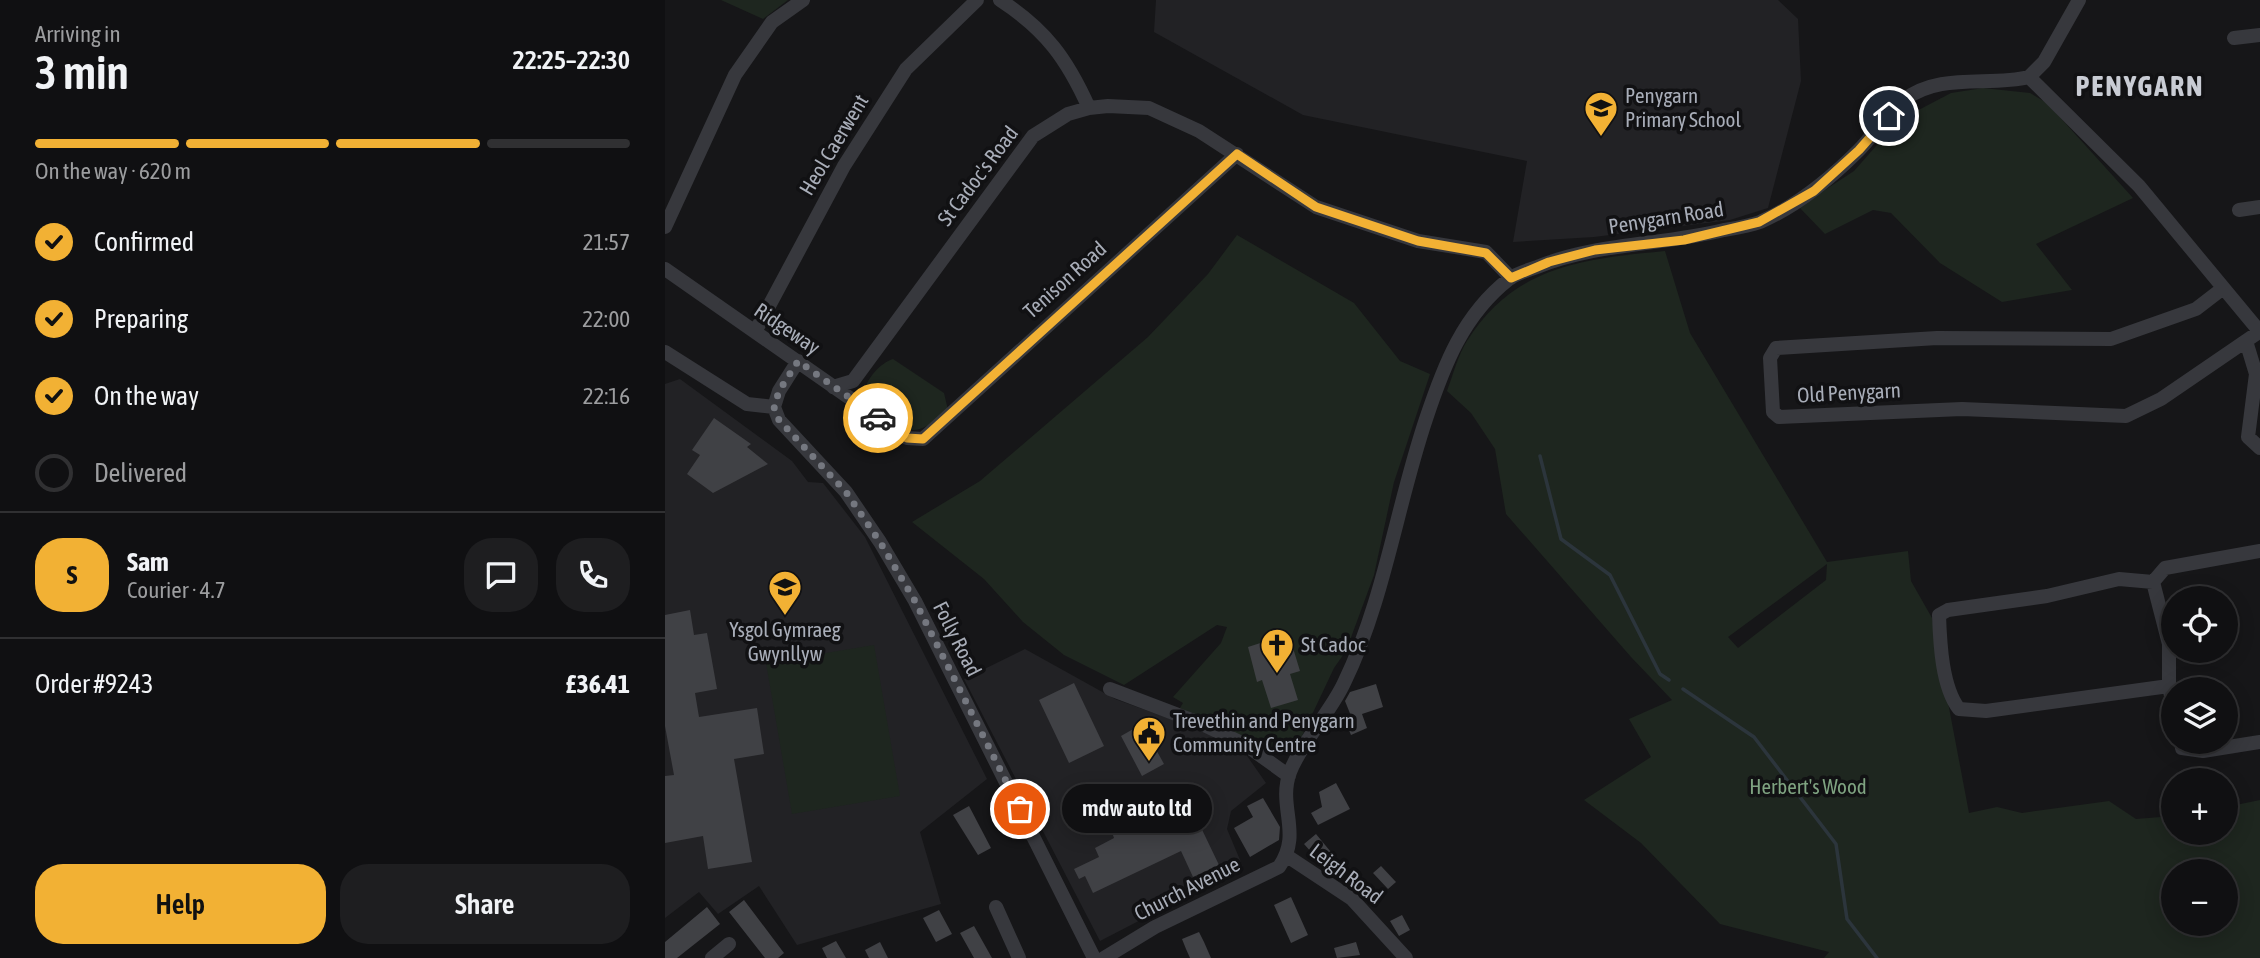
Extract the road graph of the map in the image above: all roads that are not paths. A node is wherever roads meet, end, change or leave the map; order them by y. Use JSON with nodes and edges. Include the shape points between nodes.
{"nodes":[{"id":1,"x":803,"y":0,"type":"edge"},
{"id":2,"x":977,"y":0,"type":"edge"},
{"id":3,"x":1000,"y":0,"type":"edge"},
{"id":4,"x":2079,"y":0,"type":"edge"},
{"id":5,"x":2260,"y":35,"type":"edge"},
{"id":6,"x":2234,"y":38,"type":"dead end"},
{"id":7,"x":2029,"y":78,"type":"junction"},
{"id":8,"x":1089,"y":108,"type":"junction"},
{"id":9,"x":1237,"y":154,"type":"junction"},
{"id":10,"x":2260,"y":207,"type":"edge"},
{"id":11,"x":2239,"y":210,"type":"dead end"},
{"id":12,"x":665,"y":227,"type":"edge"},
{"id":13,"x":665,"y":269,"type":"edge"},
{"id":14,"x":1511,"y":278,"type":"junction"},
{"id":15,"x":2222,"y":289,"type":"junction"},
{"id":16,"x":755,"y":332,"type":"junction"},
{"id":17,"x":2260,"y":332,"type":"edge"},
{"id":18,"x":2246,"y":341,"type":"junction"},
{"id":19,"x":665,"y":352,"type":"edge"},
{"id":20,"x":798,"y":361,"type":"junction"},
{"id":21,"x":833,"y":387,"type":"junction"},
{"id":22,"x":774,"y":407,"type":"junction"},
{"id":23,"x":923,"y":439,"type":"joint"},
{"id":24,"x":2260,"y":448,"type":"edge"},
{"id":25,"x":2260,"y":551,"type":"edge"},
{"id":26,"x":2153,"y":582,"type":"junction"},
{"id":27,"x":2169,"y":677,"type":"edge"},
{"id":28,"x":2161,"y":687,"type":"edge"},
{"id":29,"x":1110,"y":689,"type":"dead end"},
{"id":30,"x":2260,"y":743,"type":"edge"},
{"id":31,"x":2238,"y":746,"type":"edge"},
{"id":32,"x":1289,"y":776,"type":"junction"},
{"id":33,"x":1287,"y":856,"type":"junction"},
{"id":34,"x":996,"y":907,"type":"dead end"},
{"id":35,"x":729,"y":944,"type":"dead end"},
{"id":36,"x":712,"y":958,"type":"edge"},
{"id":37,"x":1019,"y":958,"type":"edge"},
{"id":38,"x":1094,"y":958,"type":"edge"},
{"id":39,"x":1104,"y":958,"type":"edge"},
{"id":40,"x":1406,"y":958,"type":"edge"}],
"edges":[{"from":1,"to":12,"type":"street","via":[[772,22],[735,75]]},
{"from":2,"to":16,"type":"street","name":"Heol Caerwent","via":[[906,69],[844,166]]},
{"from":3,"to":8,"type":"street","via":[[1048,38],[1070,67]]},
{"from":4,"to":7,"type":"street","via":[[2044,62]]},
{"from":5,"to":6,"type":"street"},
{"from":7,"to":14,"type":"street","name":"Penygarn Road","via":[[2007,83],[1960,81],[1905,99],[1814,191],[1759,222],[1684,240],[1595,250]]},
{"from":7,"to":15,"type":"street","via":[[2139,187]]},
{"from":8,"to":9,"type":"street","name":"St Cadoc's Road","via":[[1149,108]]},
{"from":8,"to":21,"type":"street","name":"St Cadoc's Road","via":[[1068,114],[1033,136],[853,381]]},
{"from":9,"to":14,"type":"street","name":"St Cadoc's Road","via":[[1316,207],[1418,241],[1486,253]]},
{"from":9,"to":23,"type":"street","name":"Tenison Road"},
{"from":10,"to":11,"type":"street"},
{"from":13,"to":16,"type":"street","name":"Ridgeway"},
{"from":14,"to":32,"type":"street","name":"Penygarn Road","via":[[1467,322],[1446,360],[1345,683]]},
{"from":15,"to":17,"type":"street"},
{"from":15,"to":18,"type":"street","name":"Old Penygarn","via":[[2196,309],[2111,340],[1937,338],[1776,348],[1770,358],[1773,412],[1779,417],[1962,409],[2126,416],[2161,399]]},
{"from":16,"to":20,"type":"street","name":"Ridgeway"},
{"from":17,"to":18,"type":"street","name":"Old Penygarn"},
{"from":18,"to":24,"type":"street","via":[[2256,374],[2248,437]]},
{"from":19,"to":22,"type":"street","via":[[747,404]]},
{"from":20,"to":21,"type":"street","name":"Ridgeway"},
{"from":20,"to":22,"type":"street"},
{"from":21,"to":23,"type":"street","name":"Ridgeway","via":[[907,438]]},
{"from":22,"to":38,"type":"street","name":"Folly Road","via":[[779,420],[846,492],[915,601]]},
{"from":25,"to":26,"type":"street","via":[[2165,568]]},
{"from":26,"to":27,"type":"street","via":[[2169,644]]},
{"from":26,"to":28,"type":"street","via":[[2119,579],[2047,596],[1948,610],[1939,615],[1940,632],[1951,698],[1959,709],[1986,711]]},
{"from":29,"to":32,"type":"street","via":[[1246,745]]},
{"from":30,"to":31,"type":"street"},
{"from":32,"to":33,"type":"street","name":"Penygarn Road"},
{"from":33,"to":39,"type":"street","name":"Church Avenue","via":[[1279,867],[1155,927]]},
{"from":33,"to":40,"type":"street","name":"Leigh Road","via":[[1352,899]]},
{"from":34,"to":37,"type":"street"},
{"from":35,"to":36,"type":"street"}]}
